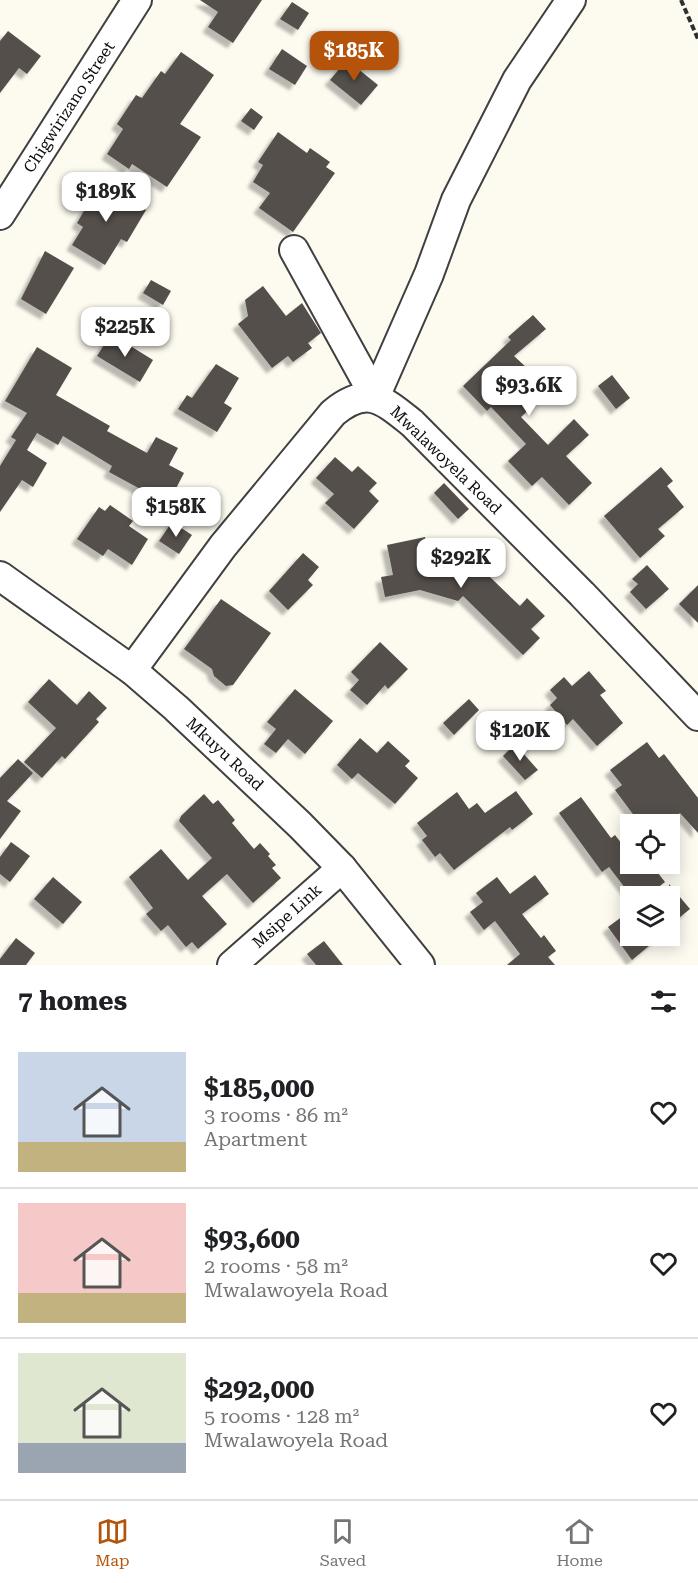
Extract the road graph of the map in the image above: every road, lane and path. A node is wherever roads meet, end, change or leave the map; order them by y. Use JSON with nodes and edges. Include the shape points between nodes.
{"nodes":[{"id":1,"x":137,"y":0,"type":"edge"},
{"id":2,"x":571,"y":0,"type":"edge"},
{"id":3,"x":681,"y":0,"type":"edge"},
{"id":4,"x":698,"y":39,"type":"edge"},
{"id":5,"x":5,"y":197,"type":"edge"},
{"id":6,"x":294,"y":250,"type":"dead end"},
{"id":7,"x":375,"y":398,"type":"junction"},
{"id":8,"x":0,"y":576,"type":"edge"},
{"id":9,"x":132,"y":670,"type":"junction"},
{"id":10,"x":698,"y":716,"type":"edge"},
{"id":11,"x":342,"y":868,"type":"junction"},
{"id":12,"x":232,"y":965,"type":"edge"},
{"id":13,"x":420,"y":965,"type":"edge"}],
"edges":[{"from":1,"to":5,"type":"street","name":"Chigwirizano Street"},
{"from":2,"to":7,"type":"street","via":[[517,80],[456,200]]},
{"from":3,"to":4,"type":"path"},
{"from":6,"to":7,"type":"street"},
{"from":7,"to":9,"type":"street","name":"Mwalawoyela Road","via":[[354,399],[333,413],[224,546]]},
{"from":7,"to":10,"type":"street","name":"Mwalawoyela Road","via":[[412,423]]},
{"from":8,"to":9,"type":"street","name":"Mkuyu Road"},
{"from":9,"to":11,"type":"street","name":"Mkuyu Road"},
{"from":11,"to":12,"type":"street","name":"Msipe Link"},
{"from":11,"to":13,"type":"street","name":"Mkuyu Road"}]}
